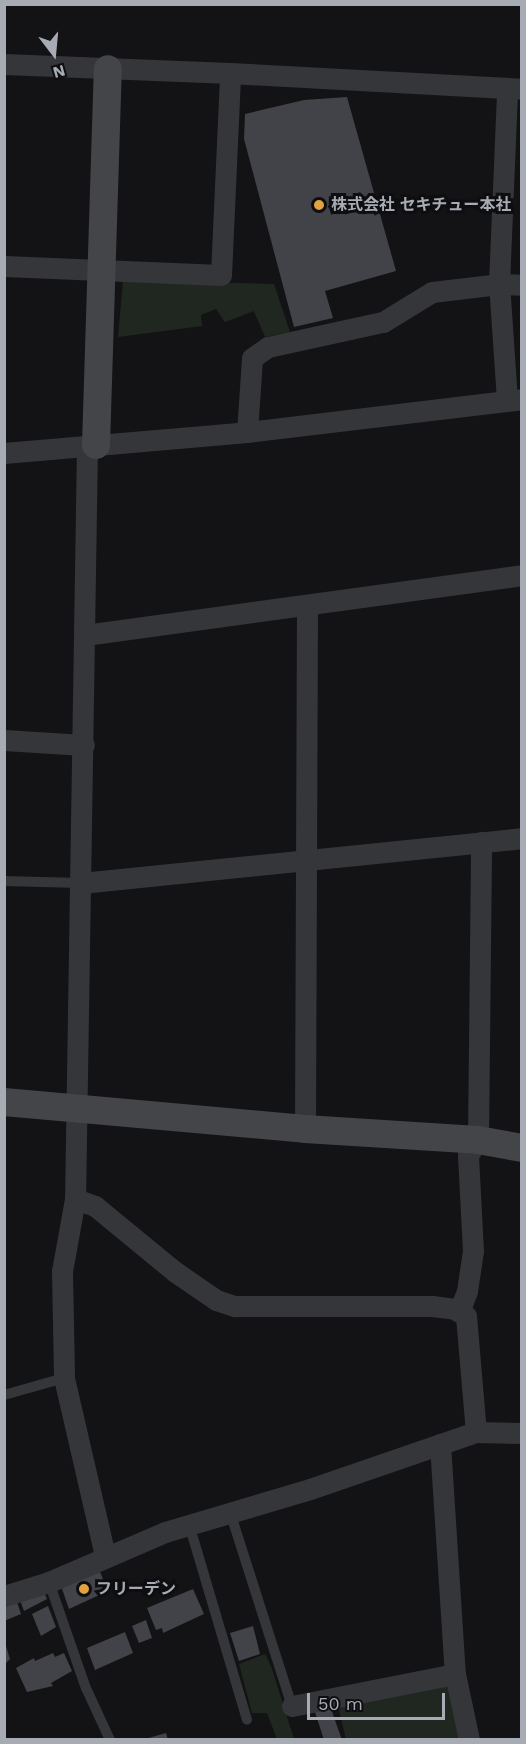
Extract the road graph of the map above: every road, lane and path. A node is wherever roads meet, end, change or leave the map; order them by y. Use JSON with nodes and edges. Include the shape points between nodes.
{"nodes":[{"id":1,"x":4,"y":64,"type":"edge"},
{"id":2,"x":108,"y":69,"type":"junction"},
{"id":3,"x":230,"y":73,"type":"junction"},
{"id":4,"x":514,"y":89,"type":"edge"},
{"id":5,"x":4,"y":266,"type":"edge"},
{"id":6,"x":102,"y":271,"type":"junction"},
{"id":7,"x":499,"y":284,"type":"junction"},
{"id":8,"x":522,"y":285,"type":"edge"},
{"id":9,"x":514,"y":399,"type":"edge"},
{"id":10,"x":247,"y":432,"type":"junction"},
{"id":11,"x":92,"y":445,"type":"junction"},
{"id":12,"x":4,"y":453,"type":"edge"},
{"id":13,"x":522,"y":575,"type":"edge"},
{"id":14,"x":307,"y":607,"type":"junction"},
{"id":15,"x":85,"y":635,"type":"junction"},
{"id":16,"x":4,"y":740,"type":"edge"},
{"id":17,"x":84,"y":746,"type":"junction"},
{"id":18,"x":522,"y":838,"type":"edge"},
{"id":19,"x":481,"y":842,"type":"junction"},
{"id":20,"x":304,"y":860,"type":"junction"},
{"id":21,"x":4,"y":881,"type":"edge"},
{"id":22,"x":81,"y":883,"type":"junction"},
{"id":23,"x":4,"y":1102,"type":"edge"},
{"id":24,"x":76,"y":1108,"type":"junction"},
{"id":25,"x":305,"y":1129,"type":"junction"},
{"id":26,"x":478,"y":1140,"type":"junction"},
{"id":27,"x":522,"y":1149,"type":"edge"},
{"id":28,"x":75,"y":1199,"type":"junction"},
{"id":29,"x":459,"y":1312,"type":"junction"},
{"id":30,"x":64,"y":1378,"type":"junction"},
{"id":31,"x":4,"y":1395,"type":"edge"},
{"id":32,"x":476,"y":1432,"type":"junction"},
{"id":33,"x":522,"y":1433,"type":"edge"},
{"id":34,"x":440,"y":1444,"type":"junction"},
{"id":35,"x":230,"y":1512,"type":"junction"},
{"id":36,"x":189,"y":1524,"type":"junction"},
{"id":37,"x":105,"y":1556,"type":"junction"},
{"id":38,"x":49,"y":1582,"type":"junction"},
{"id":39,"x":4,"y":1596,"type":"edge"},
{"id":40,"x":455,"y":1674,"type":"junction"},
{"id":41,"x":292,"y":1706,"type":"joint"},
{"id":42,"x":247,"y":1719,"type":"dead end"},
{"id":43,"x":110,"y":1740,"type":"edge"},
{"id":44,"x":469,"y":1740,"type":"edge"}],
"edges":[{"from":1,"to":2,"type":"street"},
{"from":2,"to":3,"type":"street"},
{"from":2,"to":6,"type":"street"},
{"from":3,"to":4,"type":"street"},
{"from":3,"to":6,"type":"street","via":[[221,275]]},
{"from":4,"to":7,"type":"street"},
{"from":5,"to":6,"type":"street"},
{"from":6,"to":11,"type":"street"},
{"from":7,"to":8,"type":"street"},
{"from":7,"to":9,"type":"street"},
{"from":7,"to":10,"type":"street","via":[[432,292],[383,321],[268,347],[252,358]]},
{"from":9,"to":10,"type":"street"},
{"from":10,"to":11,"type":"street"},
{"from":11,"to":12,"type":"street"},
{"from":11,"to":15,"type":"street"},
{"from":13,"to":14,"type":"street"},
{"from":14,"to":15,"type":"street"},
{"from":14,"to":20,"type":"street"},
{"from":15,"to":17,"type":"street"},
{"from":16,"to":17,"type":"street"},
{"from":17,"to":22,"type":"street"},
{"from":18,"to":19,"type":"street"},
{"from":19,"to":20,"type":"street"},
{"from":19,"to":26,"type":"street"},
{"from":20,"to":22,"type":"street"},
{"from":20,"to":25,"type":"street"},
{"from":21,"to":22,"type":"lane"},
{"from":22,"to":24,"type":"street"},
{"from":23,"to":24,"type":"street"},
{"from":24,"to":25,"type":"street"},
{"from":24,"to":28,"type":"street"},
{"from":25,"to":26,"type":"street"},
{"from":26,"to":27,"type":"street"},
{"from":26,"to":29,"type":"street","via":[[468,1155],[473,1251],[467,1292]]},
{"from":28,"to":29,"type":"street","via":[[95,1206],[216,1300],[235,1306],[432,1306]]},
{"from":28,"to":30,"type":"street","via":[[62,1271]]},
{"from":29,"to":32,"type":"street","via":[[466,1316]]},
{"from":30,"to":31,"type":"lane"},
{"from":30,"to":37,"type":"street"},
{"from":32,"to":33,"type":"street"},
{"from":32,"to":34,"type":"street"},
{"from":34,"to":35,"type":"street"},
{"from":34,"to":40,"type":"street"},
{"from":35,"to":36,"type":"street"},
{"from":35,"to":41,"type":"lane"},
{"from":36,"to":37,"type":"street"},
{"from":36,"to":42,"type":"lane"},
{"from":37,"to":38,"type":"street"},
{"from":38,"to":39,"type":"street"},
{"from":38,"to":43,"type":"lane","via":[[86,1688]]},
{"from":40,"to":41,"type":"street"},
{"from":40,"to":44,"type":"street"}]}
